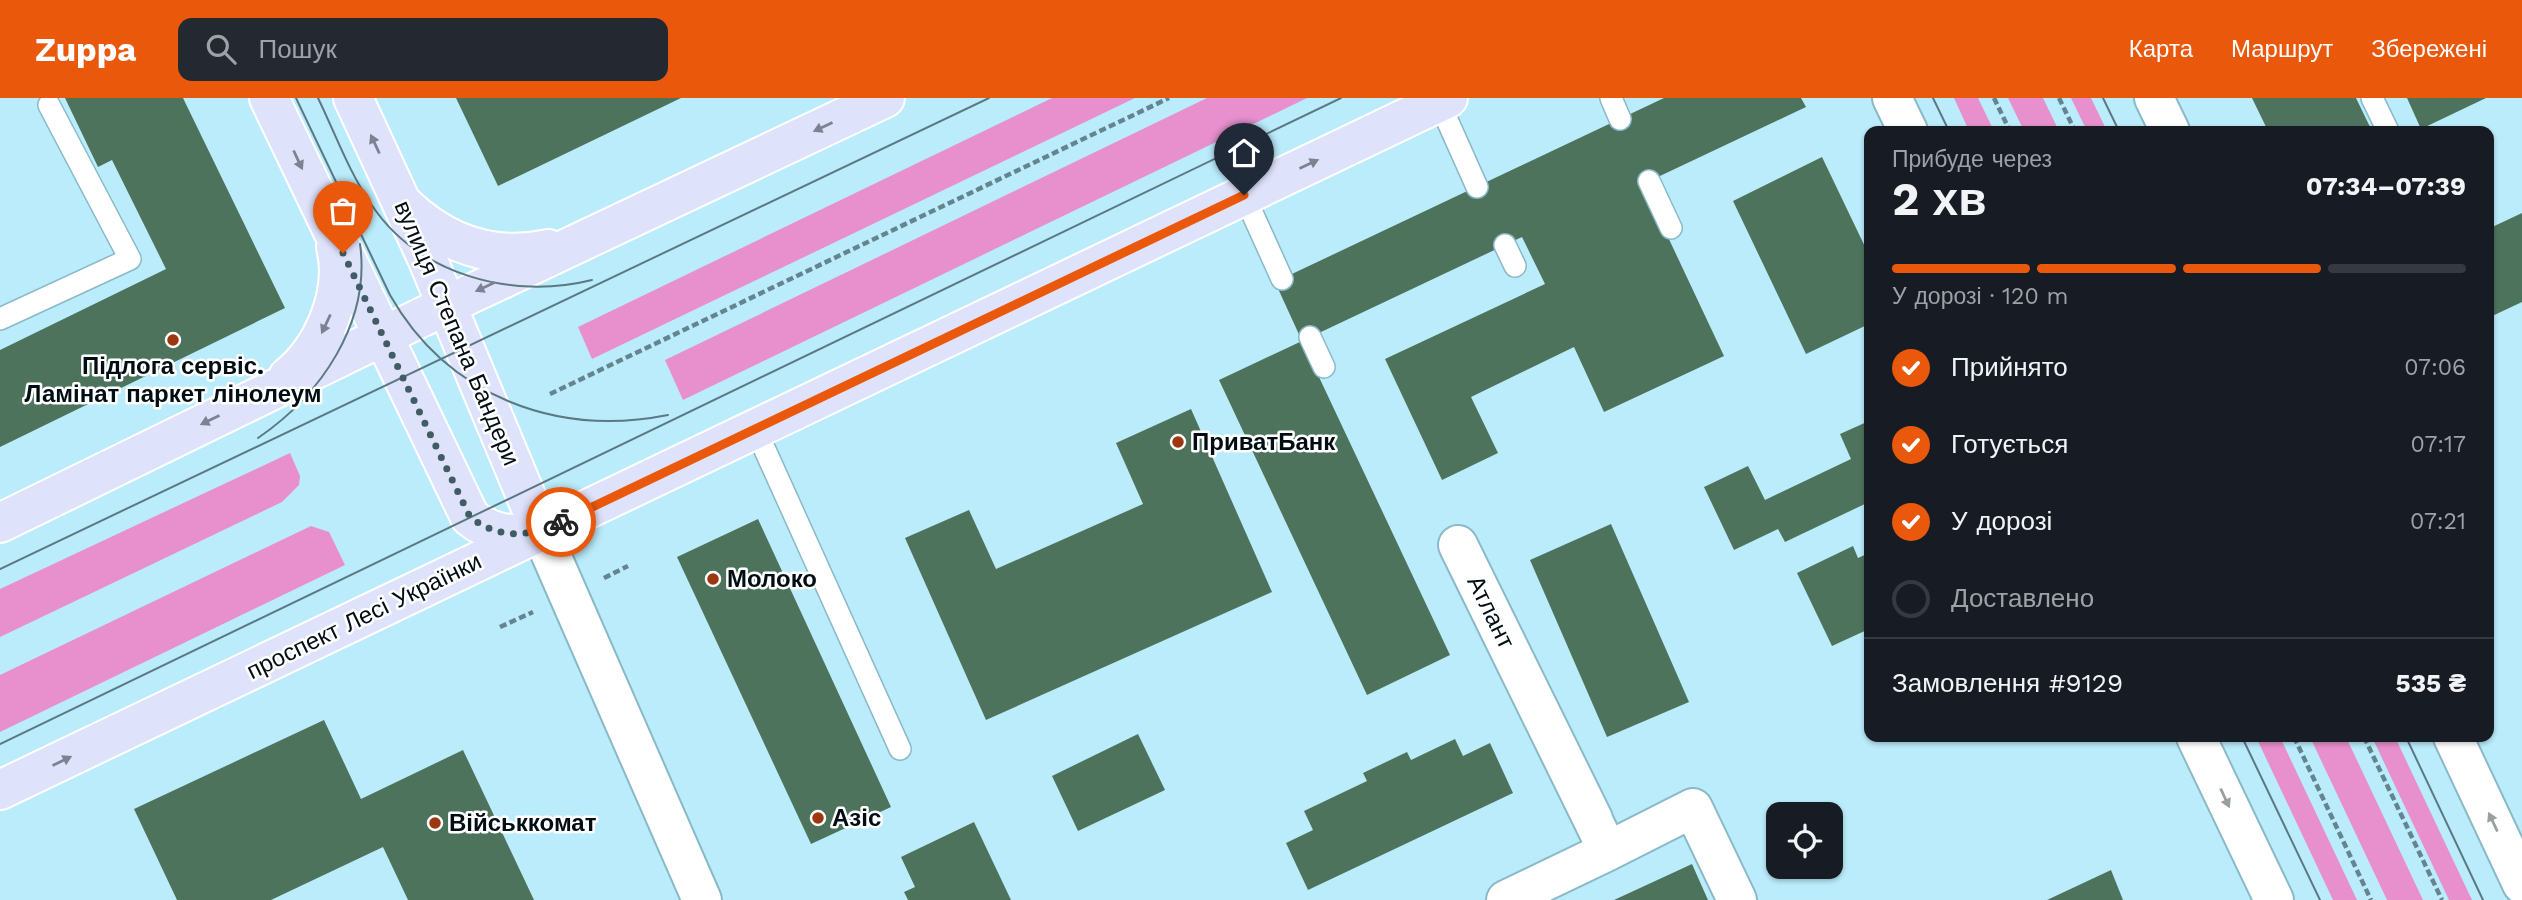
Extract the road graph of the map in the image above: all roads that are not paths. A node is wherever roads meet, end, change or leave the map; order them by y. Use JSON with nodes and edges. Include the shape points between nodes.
{"nodes":[{"id":1,"x":269,"y":98,"type":"edge"},
{"id":2,"x":354,"y":98,"type":"edge"},
{"id":3,"x":885,"y":98,"type":"edge"},
{"id":4,"x":1611,"y":98,"type":"edge"},
{"id":5,"x":1892,"y":98,"type":"edge"},
{"id":6,"x":2154,"y":98,"type":"edge"},
{"id":7,"x":2372,"y":98,"type":"edge"},
{"id":8,"x":1444,"y":100,"type":"edge"},
{"id":9,"x":49,"y":105,"type":"dead end"},
{"id":10,"x":1620,"y":119,"type":"dead end"},
{"id":11,"x":1906,"y":126,"type":"edge"},
{"id":12,"x":2168,"y":126,"type":"edge"},
{"id":13,"x":2386,"y":126,"type":"edge"},
{"id":14,"x":1649,"y":181,"type":"dead end"},
{"id":15,"x":1477,"y":187,"type":"dead end"},
{"id":16,"x":1244,"y":195,"type":"junction"},
{"id":17,"x":404,"y":204,"type":"junction"},
{"id":18,"x":1671,"y":228,"type":"dead end"},
{"id":19,"x":334,"y":234,"type":"junction"},
{"id":20,"x":594,"y":236,"type":"junction"},
{"id":21,"x":1504,"y":245,"type":"dead end"},
{"id":22,"x":1515,"y":266,"type":"dead end"},
{"id":23,"x":1282,"y":279,"type":"dead end"},
{"id":24,"x":447,"y":304,"type":"junction"},
{"id":25,"x":0,"y":319,"type":"edge"},
{"id":26,"x":382,"y":336,"type":"junction"},
{"id":27,"x":1310,"y":337,"type":"dead end"},
{"id":28,"x":1324,"y":367,"type":"dead end"},
{"id":29,"x":272,"y":390,"type":"junction"},
{"id":30,"x":756,"y":430,"type":"junction"},
{"id":31,"x":0,"y":523,"type":"edge"},
{"id":32,"x":541,"y":532,"type":"junction"},
{"id":33,"x":2198,"y":742,"type":"edge"},
{"id":34,"x":2455,"y":742,"type":"edge"},
{"id":35,"x":900,"y":749,"type":"dead end"},
{"id":36,"x":0,"y":790,"type":"edge"},
{"id":37,"x":1601,"y":835,"type":"junction"},
{"id":38,"x":2522,"y":884,"type":"edge"},
{"id":39,"x":702,"y":900,"type":"edge"},
{"id":40,"x":1506,"y":900,"type":"edge"},
{"id":41,"x":1737,"y":900,"type":"edge"},
{"id":42,"x":2274,"y":900,"type":"edge"}],
"edges":[{"from":1,"to":19,"type":"main road","one_way":true},
{"from":17,"to":2,"type":"main road","name":"вулиця Степана Бандери","one_way":true},
{"from":3,"to":20,"type":"main road","one_way":true},
{"from":4,"to":10,"type":"lane"},
{"from":5,"to":11,"type":"street"},
{"from":6,"to":12,"type":"street"},
{"from":7,"to":13,"type":"lane"},
{"from":8,"to":15,"type":"lane"},
{"from":16,"to":8,"type":"main road","name":"проспект Лесі Українки","one_way":true},
{"from":9,"to":25,"type":"lane","via":[[130,259]]},
{"from":14,"to":18,"type":"lane"},
{"from":16,"to":23,"type":"lane"},
{"from":16,"to":30,"type":"main road","name":"проспект Лесі Українки"},
{"from":17,"to":20,"type":"main road","via":[[426,225],[453,241],[505,254],[533,252]]},
{"from":17,"to":24,"type":"main road","name":"вулиця Степана Бандери"},
{"from":19,"to":26,"type":"main road"},
{"from":19,"to":29,"type":"main road","one_way":true,"via":[[339,286],[331,314],[297,370]]},
{"from":20,"to":24,"type":"main road","one_way":true},
{"from":21,"to":22,"type":"lane"},
{"from":24,"to":26,"type":"main road"},
{"from":24,"to":32,"type":"main road","name":"вулиця Степана Бандери"},
{"from":26,"to":29,"type":"main road"},
{"from":26,"to":32,"type":"main road","via":[[470,517],[487,530],[512,536]]},
{"from":27,"to":28,"type":"lane"},
{"from":29,"to":31,"type":"main road","one_way":true},
{"from":30,"to":32,"type":"main road","name":"проспект Лесі Українки"},
{"from":30,"to":35,"type":"lane"},
{"from":36,"to":32,"type":"main road","name":"проспект Лесі Українки","one_way":true},
{"from":32,"to":39,"type":"street","name":"вулиця Степана Бандери"},
{"from":33,"to":42,"type":"street","one_way":true},
{"from":38,"to":34,"type":"street","one_way":true},
{"from":37,"to":37,"type":"street","name":"Атлант","via":[[1530,692],[1524,679],[1458,545]]},
{"from":37,"to":40,"type":"street"},
{"from":37,"to":41,"type":"street","via":[[1693,808]]}]}
